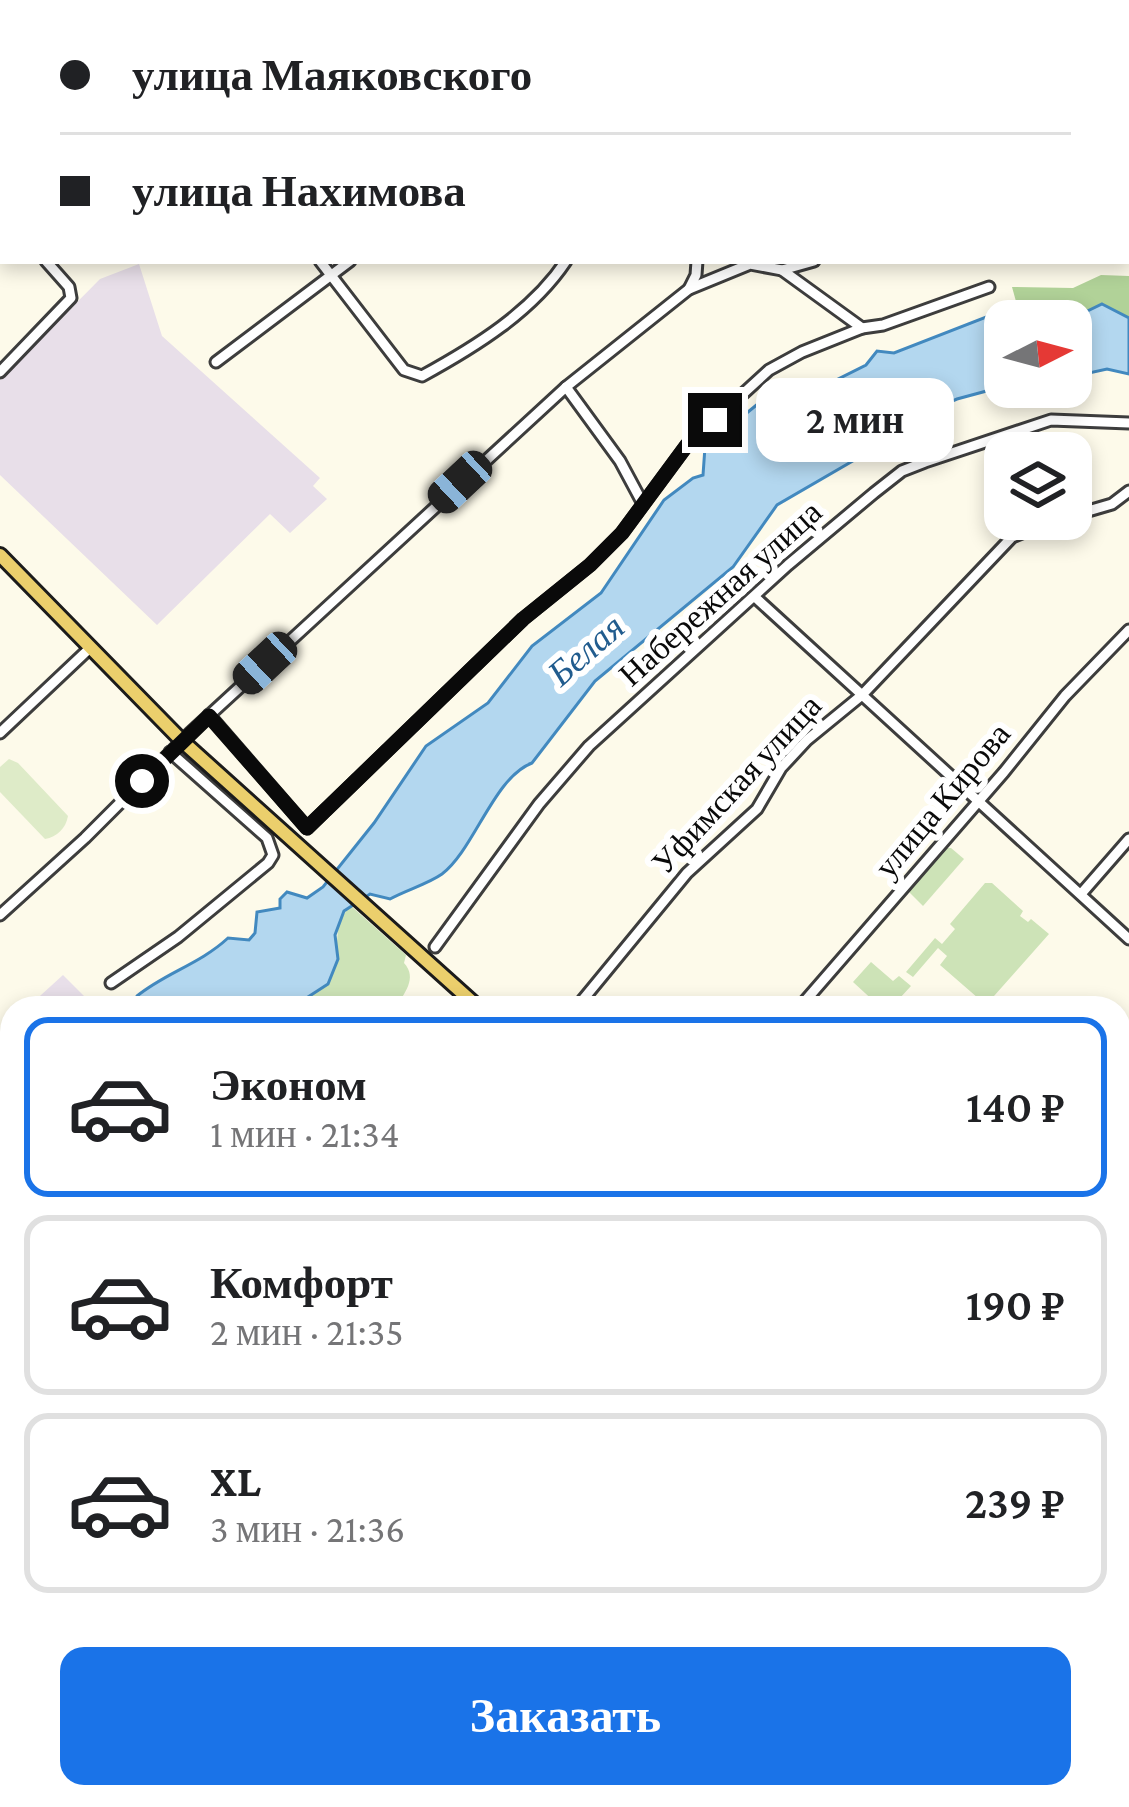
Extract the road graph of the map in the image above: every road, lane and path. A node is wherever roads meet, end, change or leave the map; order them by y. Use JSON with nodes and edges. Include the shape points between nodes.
{"nodes":[{"id":1,"x":49,"y":264,"type":"edge"},
{"id":2,"x":323,"y":264,"type":"edge"},
{"id":3,"x":346,"y":264,"type":"edge"},
{"id":4,"x":564,"y":264,"type":"edge"},
{"id":5,"x":697,"y":264,"type":"edge"},
{"id":6,"x":742,"y":264,"type":"edge"},
{"id":7,"x":755,"y":264,"type":"edge"},
{"id":8,"x":803,"y":264,"type":"edge"},
{"id":9,"x":782,"y":270,"type":"junction"},
{"id":10,"x":331,"y":274,"type":"junction"},
{"id":11,"x":988,"y":286,"type":"dead end"},
{"id":12,"x":689,"y":289,"type":"junction"},
{"id":13,"x":862,"y":328,"type":"junction"},
{"id":14,"x":216,"y":362,"type":"dead end"},
{"id":15,"x":0,"y":372,"type":"edge"},
{"id":16,"x":566,"y":387,"type":"junction"},
{"id":17,"x":1129,"y":423,"type":"edge"},
{"id":18,"x":1129,"y":491,"type":"edge"},
{"id":19,"x":642,"y":502,"type":"junction"},
{"id":20,"x":1092,"y":510,"type":"edge"},
{"id":21,"x":1009,"y":540,"type":"edge"},
{"id":22,"x":0,"y":554,"type":"edge"},
{"id":23,"x":756,"y":598,"type":"junction"},
{"id":24,"x":1129,"y":630,"type":"edge"},
{"id":25,"x":90,"y":648,"type":"junction"},
{"id":26,"x":862,"y":695,"type":"junction"},
{"id":27,"x":209,"y":716,"type":"junction"},
{"id":28,"x":0,"y":733,"type":"edge"},
{"id":29,"x":182,"y":741,"type":"junction"},
{"id":30,"x":170,"y":752,"type":"junction"},
{"id":31,"x":980,"y":800,"type":"junction"},
{"id":32,"x":1129,"y":839,"type":"edge"},
{"id":33,"x":1081,"y":894,"type":"junction"},
{"id":34,"x":0,"y":915,"type":"edge"},
{"id":35,"x":1129,"y":939,"type":"edge"},
{"id":36,"x":435,"y":947,"type":"dead end"},
{"id":37,"x":111,"y":983,"type":"dead end"},
{"id":38,"x":466,"y":996,"type":"edge"},
{"id":39,"x":586,"y":996,"type":"edge"},
{"id":40,"x":809,"y":996,"type":"edge"}],
"edges":[{"from":1,"to":15,"type":"street","via":[[71,298]]},
{"from":2,"to":10,"type":"street"},
{"from":3,"to":10,"type":"street"},
{"from":4,"to":10,"type":"street","via":[[495,332],[422,376],[404,370]]},
{"from":5,"to":12,"type":"street"},
{"from":6,"to":12,"type":"street"},
{"from":7,"to":9,"type":"street"},
{"from":8,"to":9,"type":"street"},
{"from":9,"to":13,"type":"street"},
{"from":10,"to":14,"type":"street"},
{"from":11,"to":13,"type":"street"},
{"from":12,"to":16,"type":"street"},
{"from":13,"to":19,"type":"street","via":[[770,370],[687,445]]},
{"from":16,"to":19,"type":"street"},
{"from":16,"to":27,"type":"street"},
{"from":17,"to":23,"type":"street","name":"Набережная улица","via":[[1051,420],[902,472]]},
{"from":18,"to":20,"type":"street"},
{"from":19,"to":27,"type":"street","via":[[590,565],[523,619],[307,828]]},
{"from":21,"to":26,"type":"street","name":"Уфимская улица"},
{"from":22,"to":25,"type":"main road"},
{"from":23,"to":26,"type":"street"},
{"from":23,"to":36,"type":"street","name":"Набережная улица","via":[[589,746]]},
{"from":24,"to":31,"type":"street","name":"улица Кирова"},
{"from":25,"to":28,"type":"street"},
{"from":25,"to":29,"type":"main road"},
{"from":26,"to":31,"type":"street"},
{"from":26,"to":39,"type":"street","name":"Уфимская улица","via":[[794,754],[757,809],[688,873]]},
{"from":27,"to":29,"type":"street"},
{"from":29,"to":30,"type":"street"},
{"from":29,"to":38,"type":"main road"},
{"from":30,"to":34,"type":"street"},
{"from":30,"to":37,"type":"street","via":[[267,838],[273,855]]},
{"from":31,"to":33,"type":"street"},
{"from":31,"to":40,"type":"street","name":"улица Кирова"},
{"from":32,"to":33,"type":"street"},
{"from":33,"to":35,"type":"street"}]}
